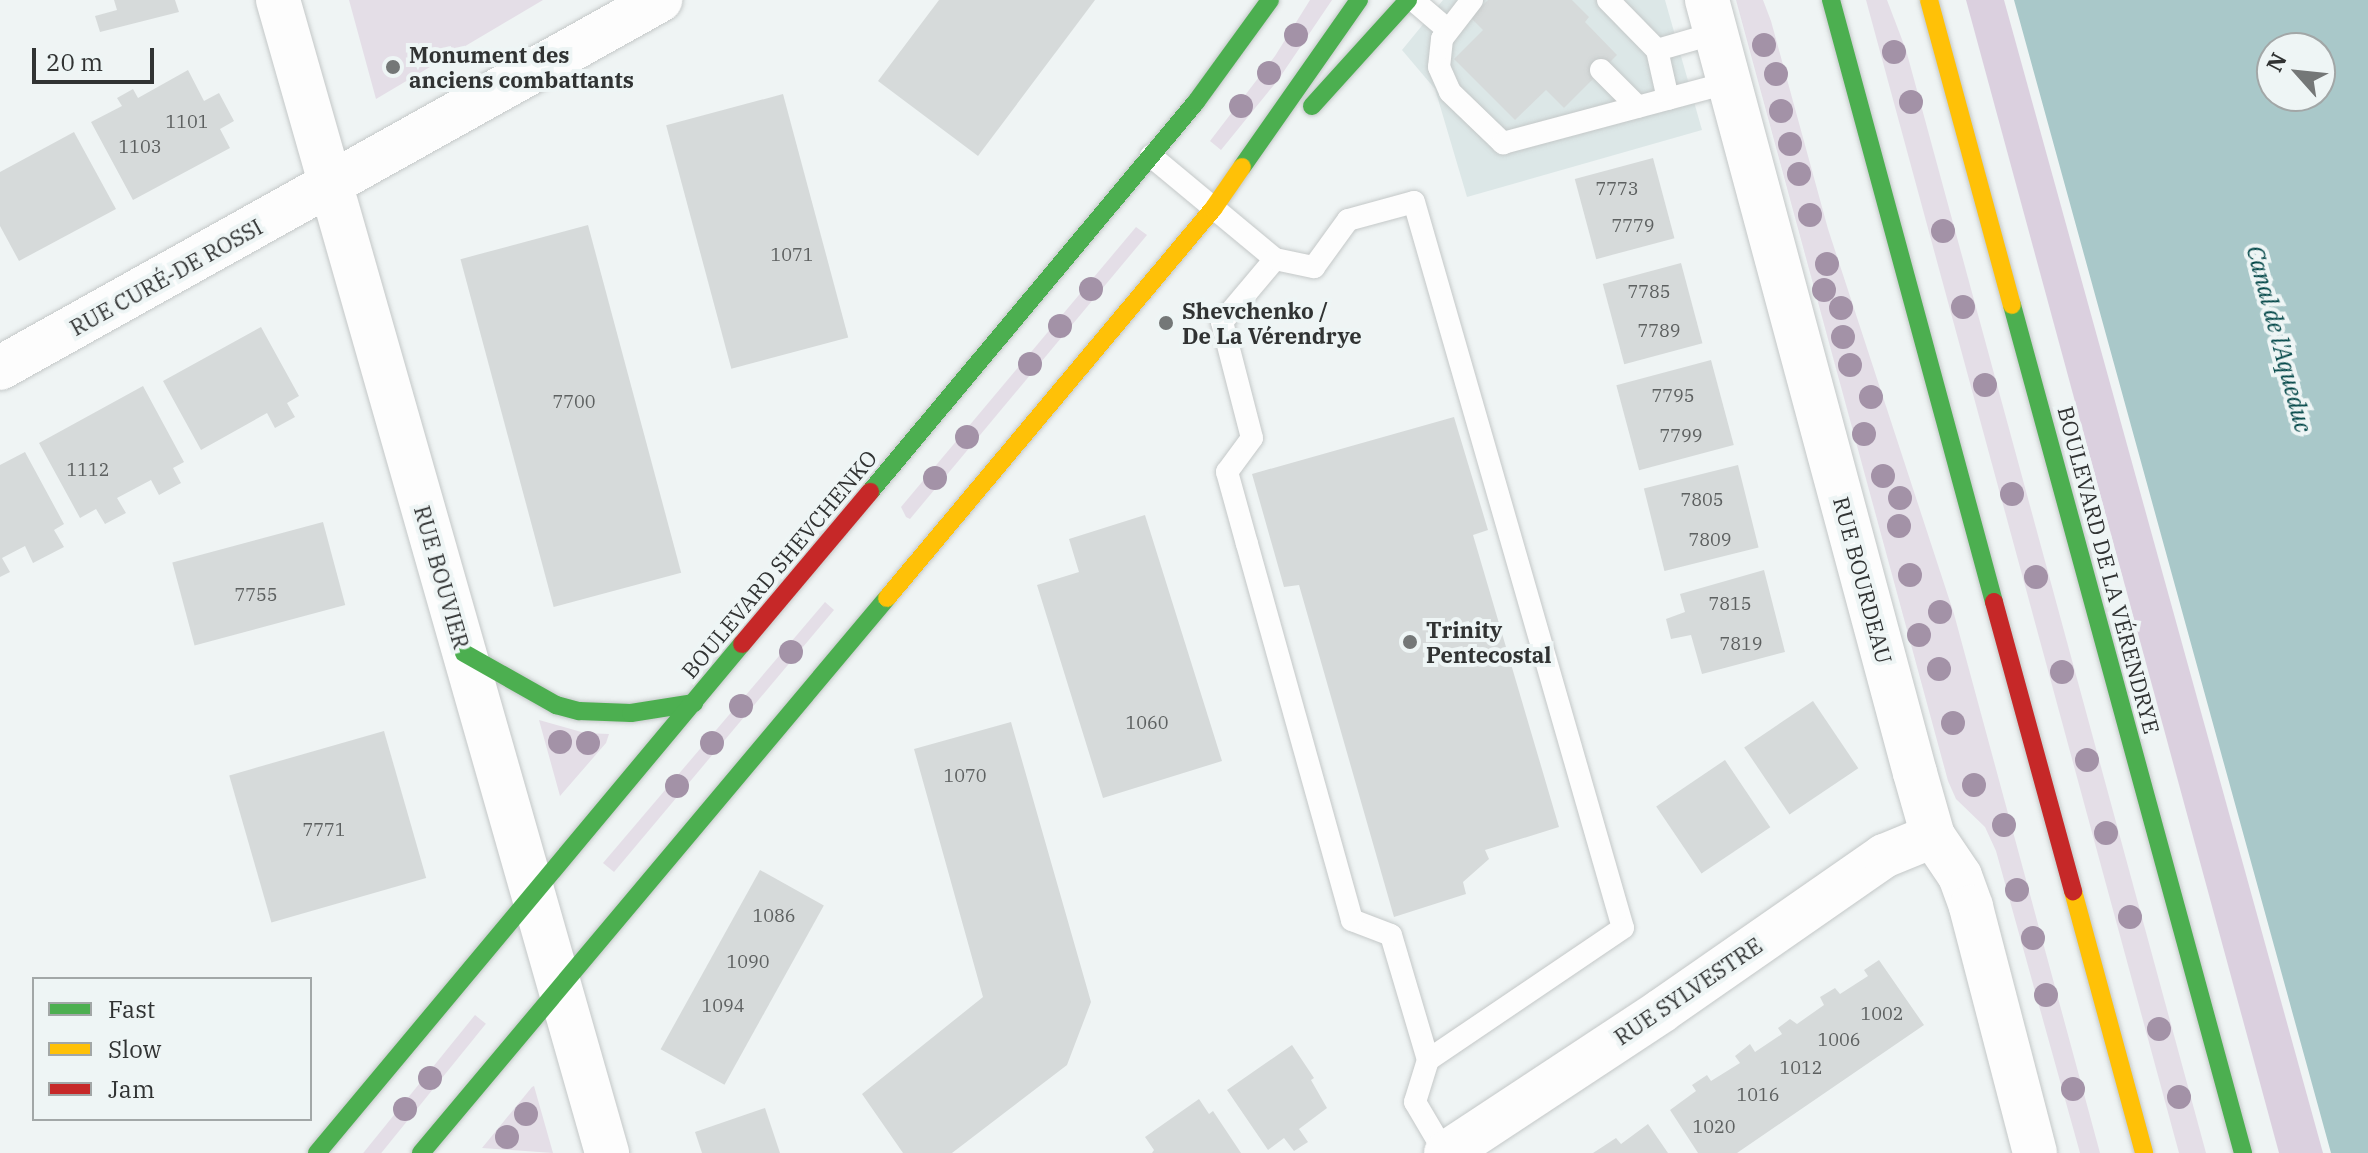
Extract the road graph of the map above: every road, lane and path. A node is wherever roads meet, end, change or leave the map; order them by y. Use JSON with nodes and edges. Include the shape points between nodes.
{"nodes":[{"id":1,"x":278,"y":0,"type":"edge"},
{"id":2,"x":660,"y":0,"type":"edge"},
{"id":3,"x":1270,"y":0,"type":"edge"},
{"id":4,"x":1359,"y":0,"type":"edge"},
{"id":5,"x":1410,"y":0,"type":"edge"},
{"id":6,"x":1472,"y":0,"type":"edge"},
{"id":7,"x":1608,"y":0,"type":"edge"},
{"id":8,"x":1814,"y":0,"type":"edge"},
{"id":9,"x":1831,"y":0,"type":"edge"},
{"id":10,"x":1929,"y":0,"type":"edge"},
{"id":11,"x":1711,"y":16,"type":"edge"},
{"id":12,"x":1839,"y":27,"type":"junction"},
{"id":13,"x":1448,"y":30,"type":"junction"},
{"id":14,"x":1657,"y":50,"type":"junction"},
{"id":15,"x":1601,"y":70,"type":"dead end"},
{"id":16,"x":1730,"y":82,"type":"junction"},
{"id":17,"x":1668,"y":99,"type":"junction"},
{"id":18,"x":1638,"y":107,"type":"junction"},
{"id":19,"x":1151,"y":156,"type":"junction"},
{"id":20,"x":331,"y":185,"type":"junction"},
{"id":21,"x":1213,"y":209,"type":"junction"},
{"id":22,"x":1275,"y":259,"type":"junction"},
{"id":23,"x":0,"y":368,"type":"edge"},
{"id":24,"x":464,"y":653,"type":"junction"},
{"id":25,"x":694,"y":703,"type":"junction"},
{"id":26,"x":1933,"y":836,"type":"junction"},
{"id":27,"x":533,"y":895,"type":"junction"},
{"id":28,"x":561,"y":986,"type":"junction"},
{"id":29,"x":1428,"y":1060,"type":"junction"},
{"id":30,"x":317,"y":1153,"type":"edge"},
{"id":31,"x":421,"y":1153,"type":"edge"},
{"id":32,"x":607,"y":1153,"type":"edge"},
{"id":33,"x":1445,"y":1153,"type":"edge"},
{"id":34,"x":2035,"y":1153,"type":"edge"},
{"id":35,"x":2144,"y":1153,"type":"edge"},
{"id":36,"x":2243,"y":1153,"type":"edge"}],
"edges":[{"from":1,"to":20,"type":"street","name":"RUE BOUVIER"},
{"from":2,"to":20,"type":"street","name":"RUE CURÉ-DE ROSSI"},
{"from":3,"to":19,"type":"street","name":"BOULEVARD SHEVCHENKO"},
{"from":4,"to":21,"type":"street"},
{"from":5,"to":13,"type":"lane"},
{"from":5,"to":21,"type":"street"},
{"from":6,"to":13,"type":"lane"},
{"from":7,"to":14,"type":"lane"},
{"from":8,"to":12,"type":"street"},
{"from":9,"to":12,"type":"street"},
{"from":10,"to":36,"type":"street","name":"BOULEVARD DE LA VÉRENDRYE"},
{"from":11,"to":14,"type":"lane"},
{"from":11,"to":16,"type":"street","name":"RUE BOURDEAU"},
{"from":12,"to":35,"type":"street"},
{"from":13,"to":18,"type":"lane","via":[[1439,49],[1443,81],[1503,143]]},
{"from":14,"to":17,"type":"lane"},
{"from":15,"to":18,"type":"lane"},
{"from":16,"to":17,"type":"lane"},
{"from":16,"to":26,"type":"street","name":"RUE BOURDEAU"},
{"from":17,"to":18,"type":"lane"},
{"from":19,"to":21,"type":"lane"},
{"from":19,"to":25,"type":"street","name":"BOULEVARD SHEVCHENKO"},
{"from":20,"to":23,"type":"street","name":"RUE CURÉ-DE ROSSI"},
{"from":20,"to":24,"type":"street","name":"RUE BOUVIER"},
{"from":21,"to":22,"type":"lane"},
{"from":21,"to":28,"type":"street"},
{"from":22,"to":29,"type":"lane","via":[[1222,322],[1252,438],[1227,472],[1352,920],[1391,935]]},
{"from":22,"to":29,"type":"lane","via":[[1314,267],[1348,220],[1414,202],[1623,928]]},
{"from":24,"to":25,"type":"street","via":[[543,698],[579,711],[631,713]]},
{"from":24,"to":27,"type":"street","name":"RUE BOUVIER"},
{"from":25,"to":27,"type":"street","name":"BOULEVARD SHEVCHENKO"},
{"from":26,"to":33,"type":"street","name":"RUE SYLVESTRE","via":[[1884,856]]},
{"from":26,"to":34,"type":"street","name":"RUE BOURDEAU","via":[[1960,876],[1971,907]]},
{"from":27,"to":28,"type":"street","name":"RUE BOUVIER"},
{"from":27,"to":30,"type":"street","name":"BOULEVARD SHEVCHENKO"},
{"from":28,"to":31,"type":"street"},
{"from":28,"to":32,"type":"street","name":"RUE BOUVIER"},
{"from":29,"to":33,"type":"lane","via":[[1415,1102]]}]}
